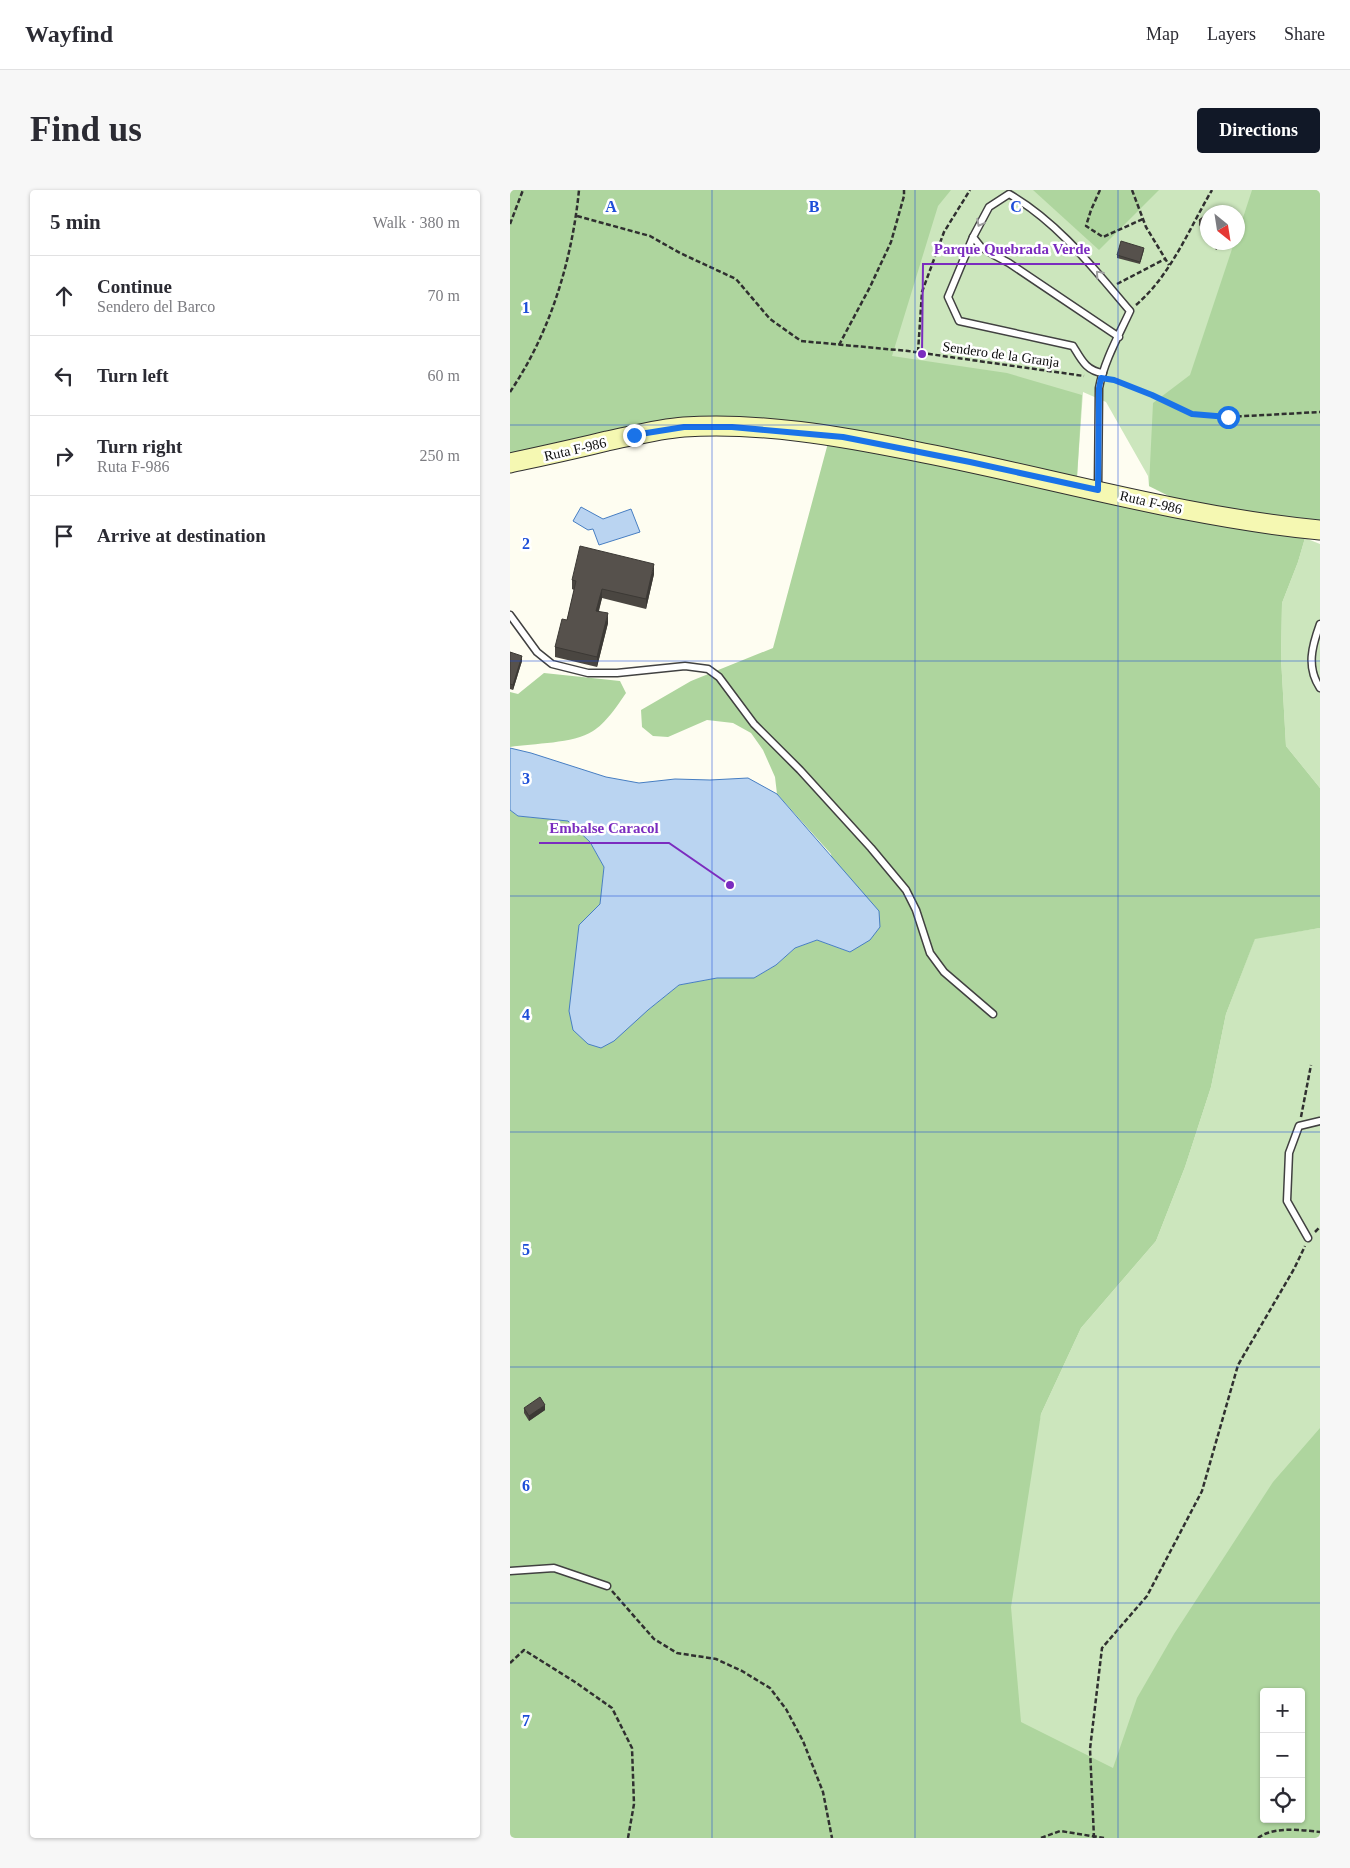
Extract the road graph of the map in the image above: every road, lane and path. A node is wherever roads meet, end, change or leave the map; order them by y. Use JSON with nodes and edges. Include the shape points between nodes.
{"nodes":[{"id":1,"x":523,"y":190,"type":"edge"},
{"id":2,"x":579,"y":190,"type":"edge"},
{"id":3,"x":904,"y":190,"type":"edge"},
{"id":4,"x":970,"y":190,"type":"edge"},
{"id":5,"x":1100,"y":190,"type":"edge"},
{"id":6,"x":1132,"y":190,"type":"edge"},
{"id":7,"x":1212,"y":190,"type":"edge"},
{"id":8,"x":577,"y":216,"type":"junction"},
{"id":9,"x":1142,"y":219,"type":"junction"},
{"id":10,"x":510,"y":224,"type":"edge"},
{"id":11,"x":973,"y":238,"type":"junction"},
{"id":12,"x":1165,"y":259,"type":"junction"},
{"id":13,"x":1169,"y":266,"type":"junction"},
{"id":14,"x":1110,"y":287,"type":"junction"},
{"id":15,"x":1130,"y":311,"type":"junction"},
{"id":16,"x":1119,"y":337,"type":"junction"},
{"id":17,"x":839,"y":345,"type":"junction"},
{"id":18,"x":918,"y":353,"type":"junction"},
{"id":19,"x":1102,"y":375,"type":"junction"},
{"id":20,"x":510,"y":392,"type":"edge"},
{"id":21,"x":1320,"y":412,"type":"edge"},
{"id":22,"x":510,"y":463,"type":"edge"},
{"id":23,"x":1098,"y":490,"type":"junction"},
{"id":24,"x":1320,"y":530,"type":"edge"},
{"id":25,"x":510,"y":615,"type":"edge"},
{"id":26,"x":1320,"y":624,"type":"edge"},
{"id":27,"x":1320,"y":688,"type":"edge"},
{"id":28,"x":993,"y":1014,"type":"dead end"},
{"id":29,"x":1311,"y":1065,"type":"dead end"},
{"id":30,"x":1320,"y":1121,"type":"edge"},
{"id":31,"x":1299,"y":1126,"type":"junction"},
{"id":32,"x":1308,"y":1238,"type":"joint"},
{"id":33,"x":510,"y":1571,"type":"edge"},
{"id":34,"x":607,"y":1586,"type":"joint"},
{"id":35,"x":510,"y":1663,"type":"edge"},
{"id":36,"x":1320,"y":1832,"type":"edge"},
{"id":37,"x":1094,"y":1837,"type":"edge"},
{"id":38,"x":628,"y":1838,"type":"edge"},
{"id":39,"x":832,"y":1838,"type":"edge"},
{"id":40,"x":1040,"y":1838,"type":"edge"},
{"id":41,"x":1104,"y":1838,"type":"edge"},
{"id":42,"x":1258,"y":1838,"type":"edge"}],
"edges":[{"from":1,"to":10,"type":"path"},
{"from":2,"to":8,"type":"path"},
{"from":3,"to":17,"type":"path","via":[[891,242]]},
{"from":4,"to":18,"type":"path","via":[[944,232],[922,292]]},
{"from":5,"to":9,"type":"path","via":[[1086,226],[1103,237]]},
{"from":6,"to":9,"type":"path"},
{"from":7,"to":13,"type":"path"},
{"from":8,"to":17,"type":"path","name":"Sendero de la Granja","via":[[650,236],[736,279],[770,319],[801,341]]},
{"from":8,"to":20,"type":"path","via":[[566,270],[541,337]]},
{"from":9,"to":12,"type":"path"},
{"from":14,"to":11,"type":"lane","one_way":true,"via":[[1076,247],[1009,194],[989,207]]},
{"from":11,"to":16,"type":"lane"},
{"from":11,"to":19,"type":"lane","via":[[948,297],[959,321],[1073,346],[1085,366]]},
{"from":12,"to":13,"type":"path"},
{"from":12,"to":14,"type":"path"},
{"from":13,"to":15,"type":"path","via":[[1146,297]]},
{"from":14,"to":15,"type":"lane"},
{"from":15,"to":16,"type":"lane"},
{"from":16,"to":19,"type":"lane"},
{"from":17,"to":18,"type":"path","name":"Sendero de la Granja"},
{"from":18,"to":19,"type":"path","name":"Sendero de la Granja"},
{"from":19,"to":21,"type":"path","name":"Sendero de la Granja","via":[[1192,414],[1228,417]]},
{"from":19,"to":23,"type":"lane","via":[[1099,388]]},
{"from":22,"to":23,"type":"main road","name":"Ruta F-986","via":[[634,435],[684,427],[732,427],[843,437]]},
{"from":23,"to":24,"type":"main road","name":"Ruta F-986","via":[[1273,526]]},
{"from":25,"to":28,"type":"lane","via":[[536,652],[552,664],[588,673],[685,666],[708,669],[719,677],[754,724],[807,778],[906,890],[930,953],[944,972]]},
{"from":26,"to":27,"type":"lane","via":[[1310,655]]},
{"from":29,"to":31,"type":"path"},
{"from":30,"to":31,"type":"lane"},
{"from":31,"to":32,"type":"lane","via":[[1289,1153],[1287,1201]]},
{"from":32,"to":37,"type":"path","via":[[1294,1269],[1238,1365],[1202,1491],[1147,1596],[1102,1648],[1090,1748]]},
{"from":33,"to":34,"type":"lane","via":[[554,1568]]},
{"from":34,"to":39,"type":"path","via":[[654,1639],[677,1653],[716,1659],[770,1688],[803,1740],[823,1792]]},
{"from":35,"to":38,"type":"path","via":[[524,1650],[612,1708],[632,1748],[634,1804]]},
{"from":36,"to":42,"type":"path","via":[[1296,1830],[1265,1833]]},
{"from":37,"to":40,"type":"path","via":[[1060,1830]]},
{"from":37,"to":41,"type":"path"}]}
